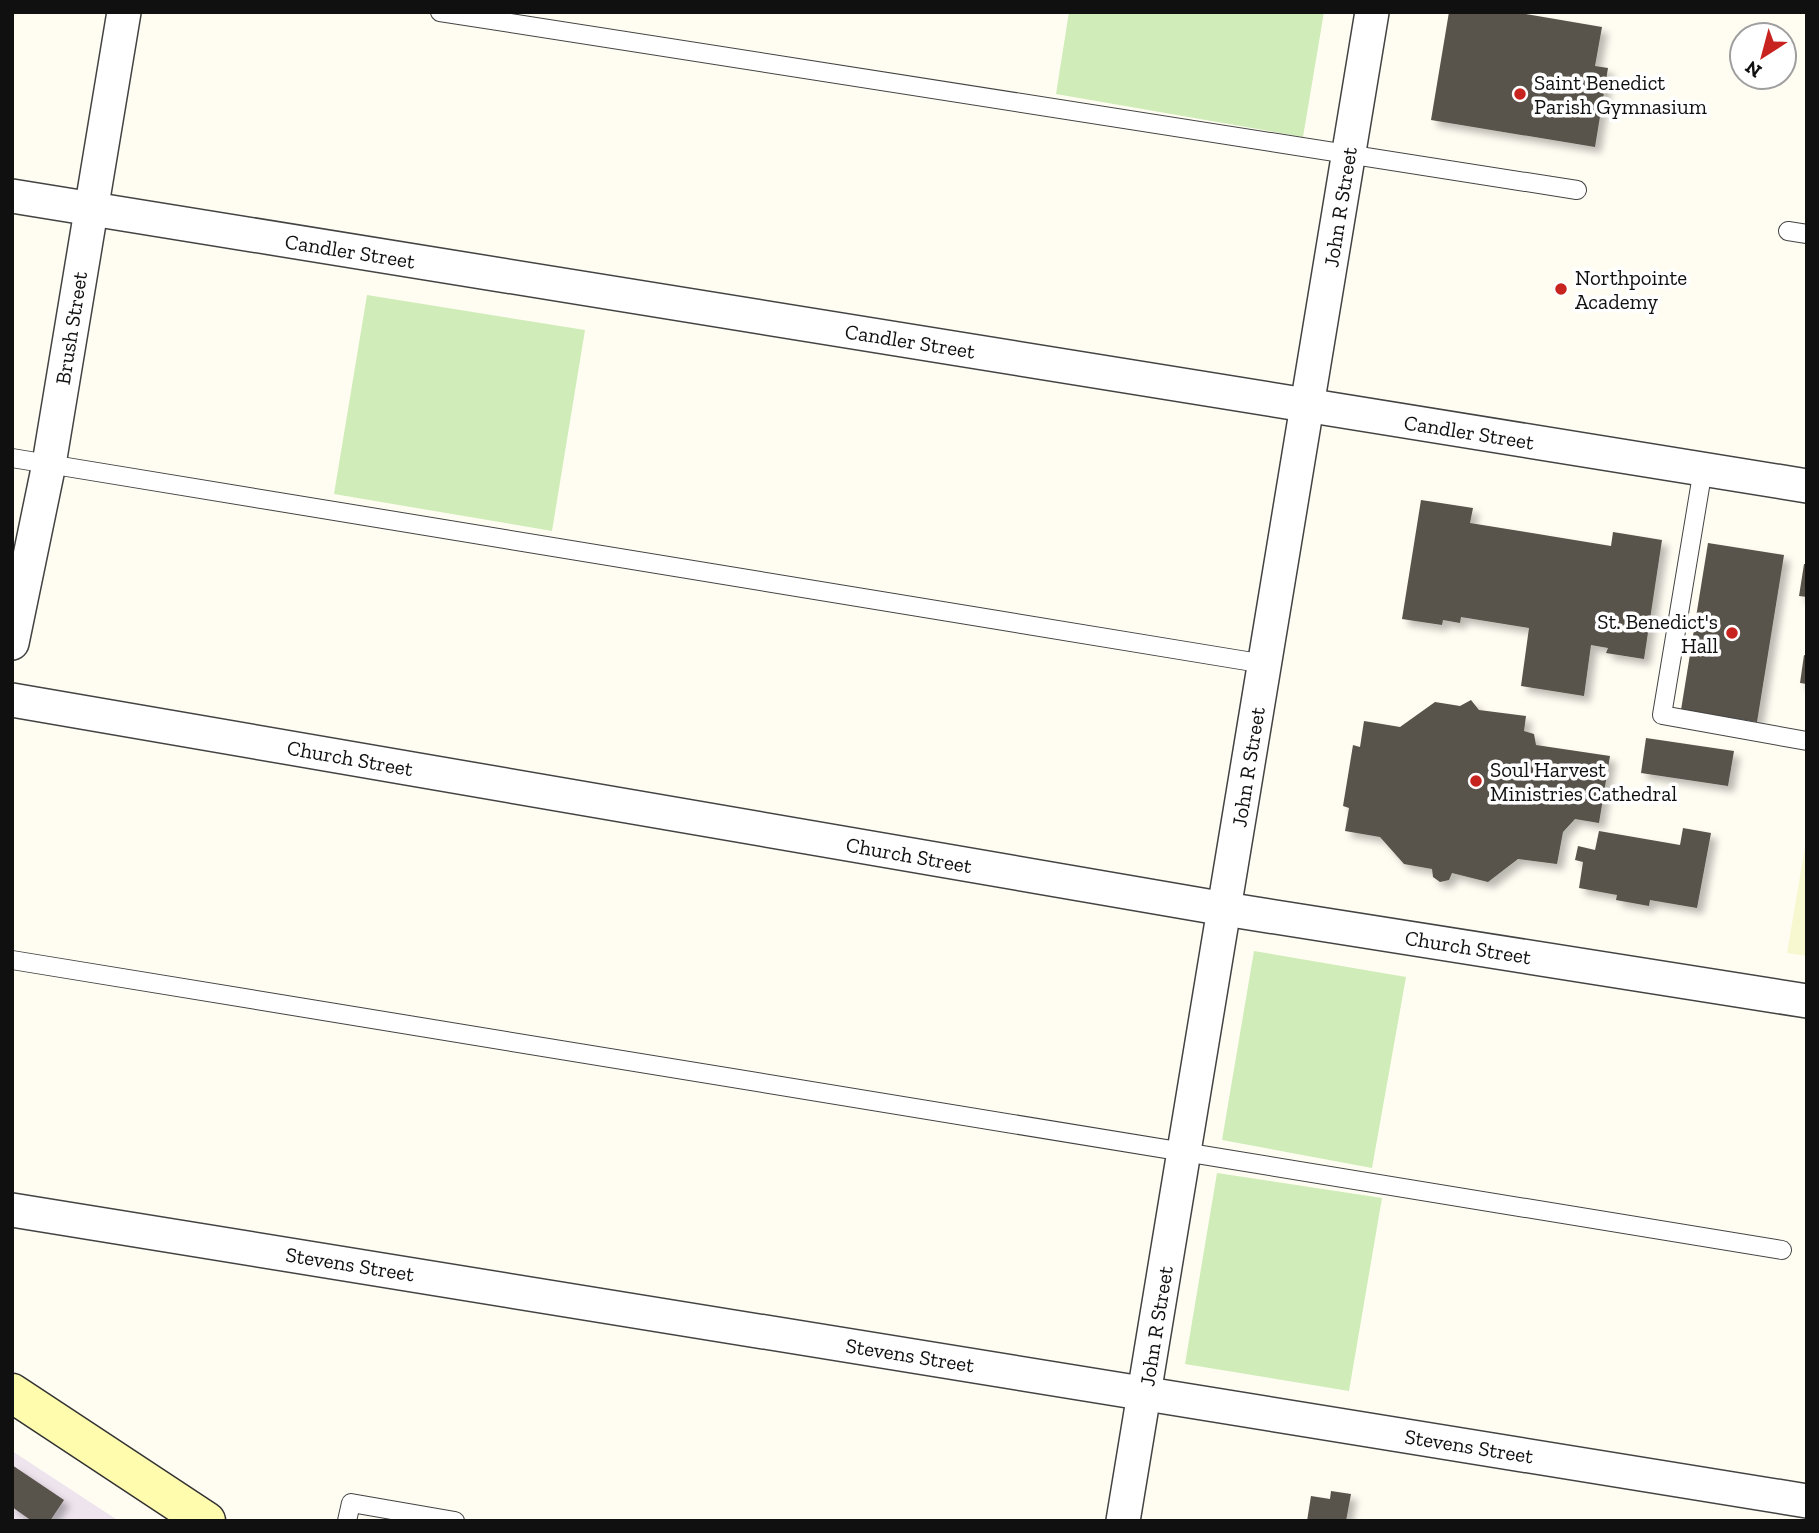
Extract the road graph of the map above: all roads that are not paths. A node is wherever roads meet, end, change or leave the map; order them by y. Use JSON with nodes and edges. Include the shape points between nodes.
{"nodes":[{"id":1,"x":124,"y":12,"type":"edge"},
{"id":2,"x":440,"y":12,"type":"edge"},
{"id":3,"x":1372,"y":12,"type":"edge"},
{"id":4,"x":1349,"y":156,"type":"junction"},
{"id":5,"x":1577,"y":190,"type":"dead end"},
{"id":6,"x":12,"y":196,"type":"edge"},
{"id":7,"x":92,"y":209,"type":"junction"},
{"id":8,"x":1788,"y":231,"type":"dead end"},
{"id":9,"x":1807,"y":234,"type":"edge"},
{"id":10,"x":1308,"y":405,"type":"junction"},
{"id":11,"x":12,"y":458,"type":"edge"},
{"id":12,"x":49,"y":464,"type":"junction"},
{"id":13,"x":1703,"y":470,"type":"junction"},
{"id":14,"x":1807,"y":486,"type":"edge"},
{"id":15,"x":12,"y":643,"type":"edge"},
{"id":16,"x":1265,"y":664,"type":"junction"},
{"id":17,"x":12,"y":700,"type":"edge"},
{"id":18,"x":1807,"y":741,"type":"edge"},
{"id":19,"x":1225,"y":909,"type":"junction"},
{"id":20,"x":12,"y":960,"type":"edge"},
{"id":21,"x":1807,"y":1001,"type":"edge"},
{"id":22,"x":1184,"y":1153,"type":"junction"},
{"id":23,"x":12,"y":1210,"type":"edge"},
{"id":24,"x":1782,"y":1250,"type":"dead end"},
{"id":25,"x":12,"y":1393,"type":"edge"},
{"id":26,"x":1144,"y":1393,"type":"junction"},
{"id":27,"x":1807,"y":1501,"type":"edge"},
{"id":28,"x":206,"y":1521,"type":"edge"},
{"id":29,"x":347,"y":1521,"type":"edge"},
{"id":30,"x":455,"y":1521,"type":"edge"},
{"id":31,"x":1123,"y":1521,"type":"edge"}],
"edges":[{"from":1,"to":7,"type":"street","name":"Brush Street"},
{"from":2,"to":4,"type":"lane"},
{"from":3,"to":4,"type":"street","name":"John R Street"},
{"from":4,"to":5,"type":"lane"},
{"from":4,"to":10,"type":"street","name":"John R Street"},
{"from":6,"to":7,"type":"street","name":"Candler Street"},
{"from":7,"to":10,"type":"street","name":"Candler Street"},
{"from":7,"to":12,"type":"street","name":"Brush Street"},
{"from":8,"to":9,"type":"lane"},
{"from":10,"to":13,"type":"street","name":"Candler Street"},
{"from":10,"to":16,"type":"street","name":"John R Street"},
{"from":11,"to":12,"type":"lane"},
{"from":12,"to":15,"type":"street","name":"Brush Street"},
{"from":12,"to":16,"type":"lane"},
{"from":13,"to":14,"type":"street","name":"Candler Street"},
{"from":13,"to":18,"type":"lane","via":[[1662,715]]},
{"from":16,"to":19,"type":"street","name":"John R Street"},
{"from":17,"to":19,"type":"street","name":"Church Street"},
{"from":19,"to":21,"type":"street","name":"Church Street"},
{"from":19,"to":22,"type":"street","name":"John R Street"},
{"from":20,"to":22,"type":"lane"},
{"from":22,"to":24,"type":"lane"},
{"from":22,"to":26,"type":"street","name":"John R Street"},
{"from":23,"to":26,"type":"street","name":"Stevens Street"},
{"from":25,"to":28,"type":"main road"},
{"from":26,"to":27,"type":"street","name":"Stevens Street"},
{"from":26,"to":31,"type":"street","name":"John R Street"},
{"from":29,"to":30,"type":"lane","via":[[351,1503]]}]}
